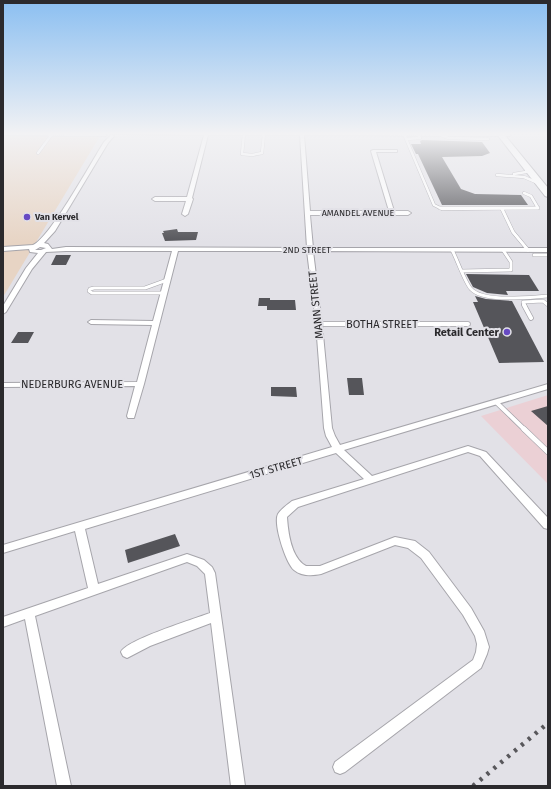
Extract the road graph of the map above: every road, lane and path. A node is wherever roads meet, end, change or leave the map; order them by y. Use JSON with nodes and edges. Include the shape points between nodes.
{"nodes":[{"id":1,"x":89,"y":170,"type":"edge"},
{"id":2,"x":199,"y":170,"type":"edge"},
{"id":3,"x":305,"y":170,"type":"edge"},
{"id":4,"x":379,"y":170,"type":"edge"},
{"id":5,"x":419,"y":170,"type":"edge"},
{"id":6,"x":526,"y":170,"type":"edge"},
{"id":7,"x":530,"y":170,"type":"edge"},
{"id":8,"x":533,"y":170,"type":"edge"},
{"id":9,"x":544,"y":184,"type":"edge"},
{"id":10,"x":524,"y":193,"type":"dead end"},
{"id":11,"x":548,"y":194,"type":"edge"},
{"id":12,"x":155,"y":199,"type":"dead end"},
{"id":13,"x":190,"y":199,"type":"junction"},
{"id":14,"x":502,"y":209,"type":"junction"},
{"id":15,"x":392,"y":213,"type":"junction"},
{"id":16,"x":408,"y":213,"type":"dead end"},
{"id":17,"x":186,"y":214,"type":"dead end"},
{"id":18,"x":308,"y":214,"type":"junction"},
{"id":19,"x":52,"y":231,"type":"junction"},
{"id":20,"x":3,"y":249,"type":"edge"},
{"id":21,"x":35,"y":249,"type":"junction"},
{"id":22,"x":47,"y":249,"type":"junction"},
{"id":23,"x":175,"y":250,"type":"junction"},
{"id":24,"x":310,"y":250,"type":"junction"},
{"id":25,"x":452,"y":250,"type":"junction"},
{"id":26,"x":504,"y":250,"type":"junction"},
{"id":27,"x":528,"y":250,"type":"junction"},
{"id":28,"x":548,"y":250,"type":"edge"},
{"id":29,"x":534,"y":255,"type":"dead end"},
{"id":30,"x":548,"y":255,"type":"edge"},
{"id":31,"x":29,"y":268,"type":"junction"},
{"id":32,"x":462,"y":271,"type":"junction"},
{"id":33,"x":167,"y":280,"type":"junction"},
{"id":34,"x":164,"y":293,"type":"junction"},
{"id":35,"x":548,"y":296,"type":"edge"},
{"id":36,"x":548,"y":305,"type":"edge"},
{"id":37,"x":3,"y":312,"type":"edge"},
{"id":38,"x":531,"y":318,"type":"dead end"},
{"id":39,"x":90,"y":322,"type":"dead end"},
{"id":40,"x":156,"y":323,"type":"junction"},
{"id":41,"x":319,"y":324,"type":"junction"},
{"id":42,"x":468,"y":324,"type":"dead end"},
{"id":43,"x":140,"y":384,"type":"junction"},
{"id":44,"x":3,"y":385,"type":"edge"},
{"id":45,"x":548,"y":386,"type":"edge"},
{"id":46,"x":496,"y":402,"type":"junction"},
{"id":47,"x":131,"y":416,"type":"dead end"},
{"id":48,"x":339,"y":450,"type":"junction"},
{"id":49,"x":548,"y":452,"type":"edge"},
{"id":50,"x":371,"y":480,"type":"junction"},
{"id":51,"x":548,"y":525,"type":"edge"},
{"id":52,"x":79,"y":526,"type":"junction"},
{"id":53,"x":3,"y":549,"type":"edge"},
{"id":54,"x":94,"y":590,"type":"junction"},
{"id":55,"x":29,"y":613,"type":"junction"},
{"id":56,"x":216,"y":616,"type":"junction"},
{"id":57,"x":3,"y":622,"type":"edge"},
{"id":58,"x":127,"y":652,"type":"dead end"},
{"id":59,"x":340,"y":767,"type":"dead end"},
{"id":60,"x":64,"y":786,"type":"edge"},
{"id":61,"x":238,"y":786,"type":"edge"}],
"edges":[{"from":1,"to":19,"type":"street"},
{"from":2,"to":13,"type":"street"},
{"from":3,"to":18,"type":"street","name":"MANN STREET"},
{"from":4,"to":15,"type":"street"},
{"from":5,"to":14,"type":"lane","via":[[434,206],[442,209]]},
{"from":6,"to":9,"type":"lane","via":[[526,172],[497,175],[524,177]]},
{"from":7,"to":9,"type":"highway"},
{"from":8,"to":9,"type":"highway"},
{"from":9,"to":11,"type":"highway"},
{"from":10,"to":14,"type":"lane","via":[[531,196],[538,208]]},
{"from":12,"to":13,"type":"street"},
{"from":13,"to":17,"type":"street"},
{"from":14,"to":27,"type":"lane","via":[[513,232]]},
{"from":15,"to":16,"type":"street","name":"AMANDEL AVENUE"},
{"from":15,"to":18,"type":"street","name":"AMANDEL AVENUE"},
{"from":18,"to":24,"type":"street","name":"MANN STREET"},
{"from":19,"to":21,"type":"street"},
{"from":19,"to":22,"type":"street"},
{"from":20,"to":21,"type":"street"},
{"from":21,"to":22,"type":"street","name":"2ND STREET"},
{"from":21,"to":31,"type":"street"},
{"from":22,"to":23,"type":"street","name":"2ND STREET"},
{"from":22,"to":31,"type":"street"},
{"from":23,"to":24,"type":"street","name":"2ND STREET"},
{"from":23,"to":33,"type":"street","name":"NEDERBURG AVENUE"},
{"from":24,"to":25,"type":"street","name":"2ND STREET"},
{"from":24,"to":41,"type":"street","name":"MANN STREET"},
{"from":25,"to":26,"type":"street","name":"2ND STREET"},
{"from":25,"to":32,"type":"lane"},
{"from":26,"to":27,"type":"street","name":"2ND STREET"},
{"from":26,"to":32,"type":"lane","via":[[511,262],[511,270]]},
{"from":27,"to":28,"type":"street","name":"2ND STREET"},
{"from":29,"to":30,"type":"lane"},
{"from":31,"to":37,"type":"street"},
{"from":32,"to":35,"type":"lane","via":[[471,289],[482,295]]},
{"from":33,"to":34,"type":"street","name":"NEDERBURG AVENUE"},
{"from":33,"to":34,"type":"lane","via":[[146,287],[94,288],[89,291]]},
{"from":34,"to":40,"type":"street","name":"NEDERBURG AVENUE"},
{"from":36,"to":38,"type":"lane","via":[[544,301],[523,302]]},
{"from":39,"to":40,"type":"street"},
{"from":40,"to":43,"type":"street","name":"NEDERBURG AVENUE"},
{"from":41,"to":42,"type":"lane","name":"BOTHA STREET"},
{"from":41,"to":48,"type":"street","name":"MANN STREET","via":[[328,428],[330,437]]},
{"from":43,"to":44,"type":"street","name":"NEDERBURG AVENUE"},
{"from":43,"to":47,"type":"street","name":"NEDERBURG AVENUE"},
{"from":45,"to":46,"type":"street","name":"1ST STREET"},
{"from":46,"to":48,"type":"street","name":"1ST STREET"},
{"from":46,"to":49,"type":"lane"},
{"from":48,"to":50,"type":"street","name":"MANN STREET"},
{"from":48,"to":52,"type":"street","name":"1ST STREET"},
{"from":50,"to":51,"type":"street","via":[[468,448],[484,454]]},
{"from":50,"to":59,"type":"street","via":[[295,504],[287,510],[282,516],[282,527],[296,566],[303,570],[321,570],[395,541],[411,544],[425,555],[476,626],[483,645],[477,664]]},
{"from":52,"to":53,"type":"street","name":"1ST STREET"},
{"from":52,"to":54,"type":"street"},
{"from":54,"to":55,"type":"street"},
{"from":54,"to":56,"type":"street","via":[[187,558],[194,559],[204,565],[210,573]]},
{"from":55,"to":57,"type":"street"},
{"from":55,"to":60,"type":"street"},
{"from":56,"to":58,"type":"street","via":[[146,642]]},
{"from":56,"to":61,"type":"street"}]}
